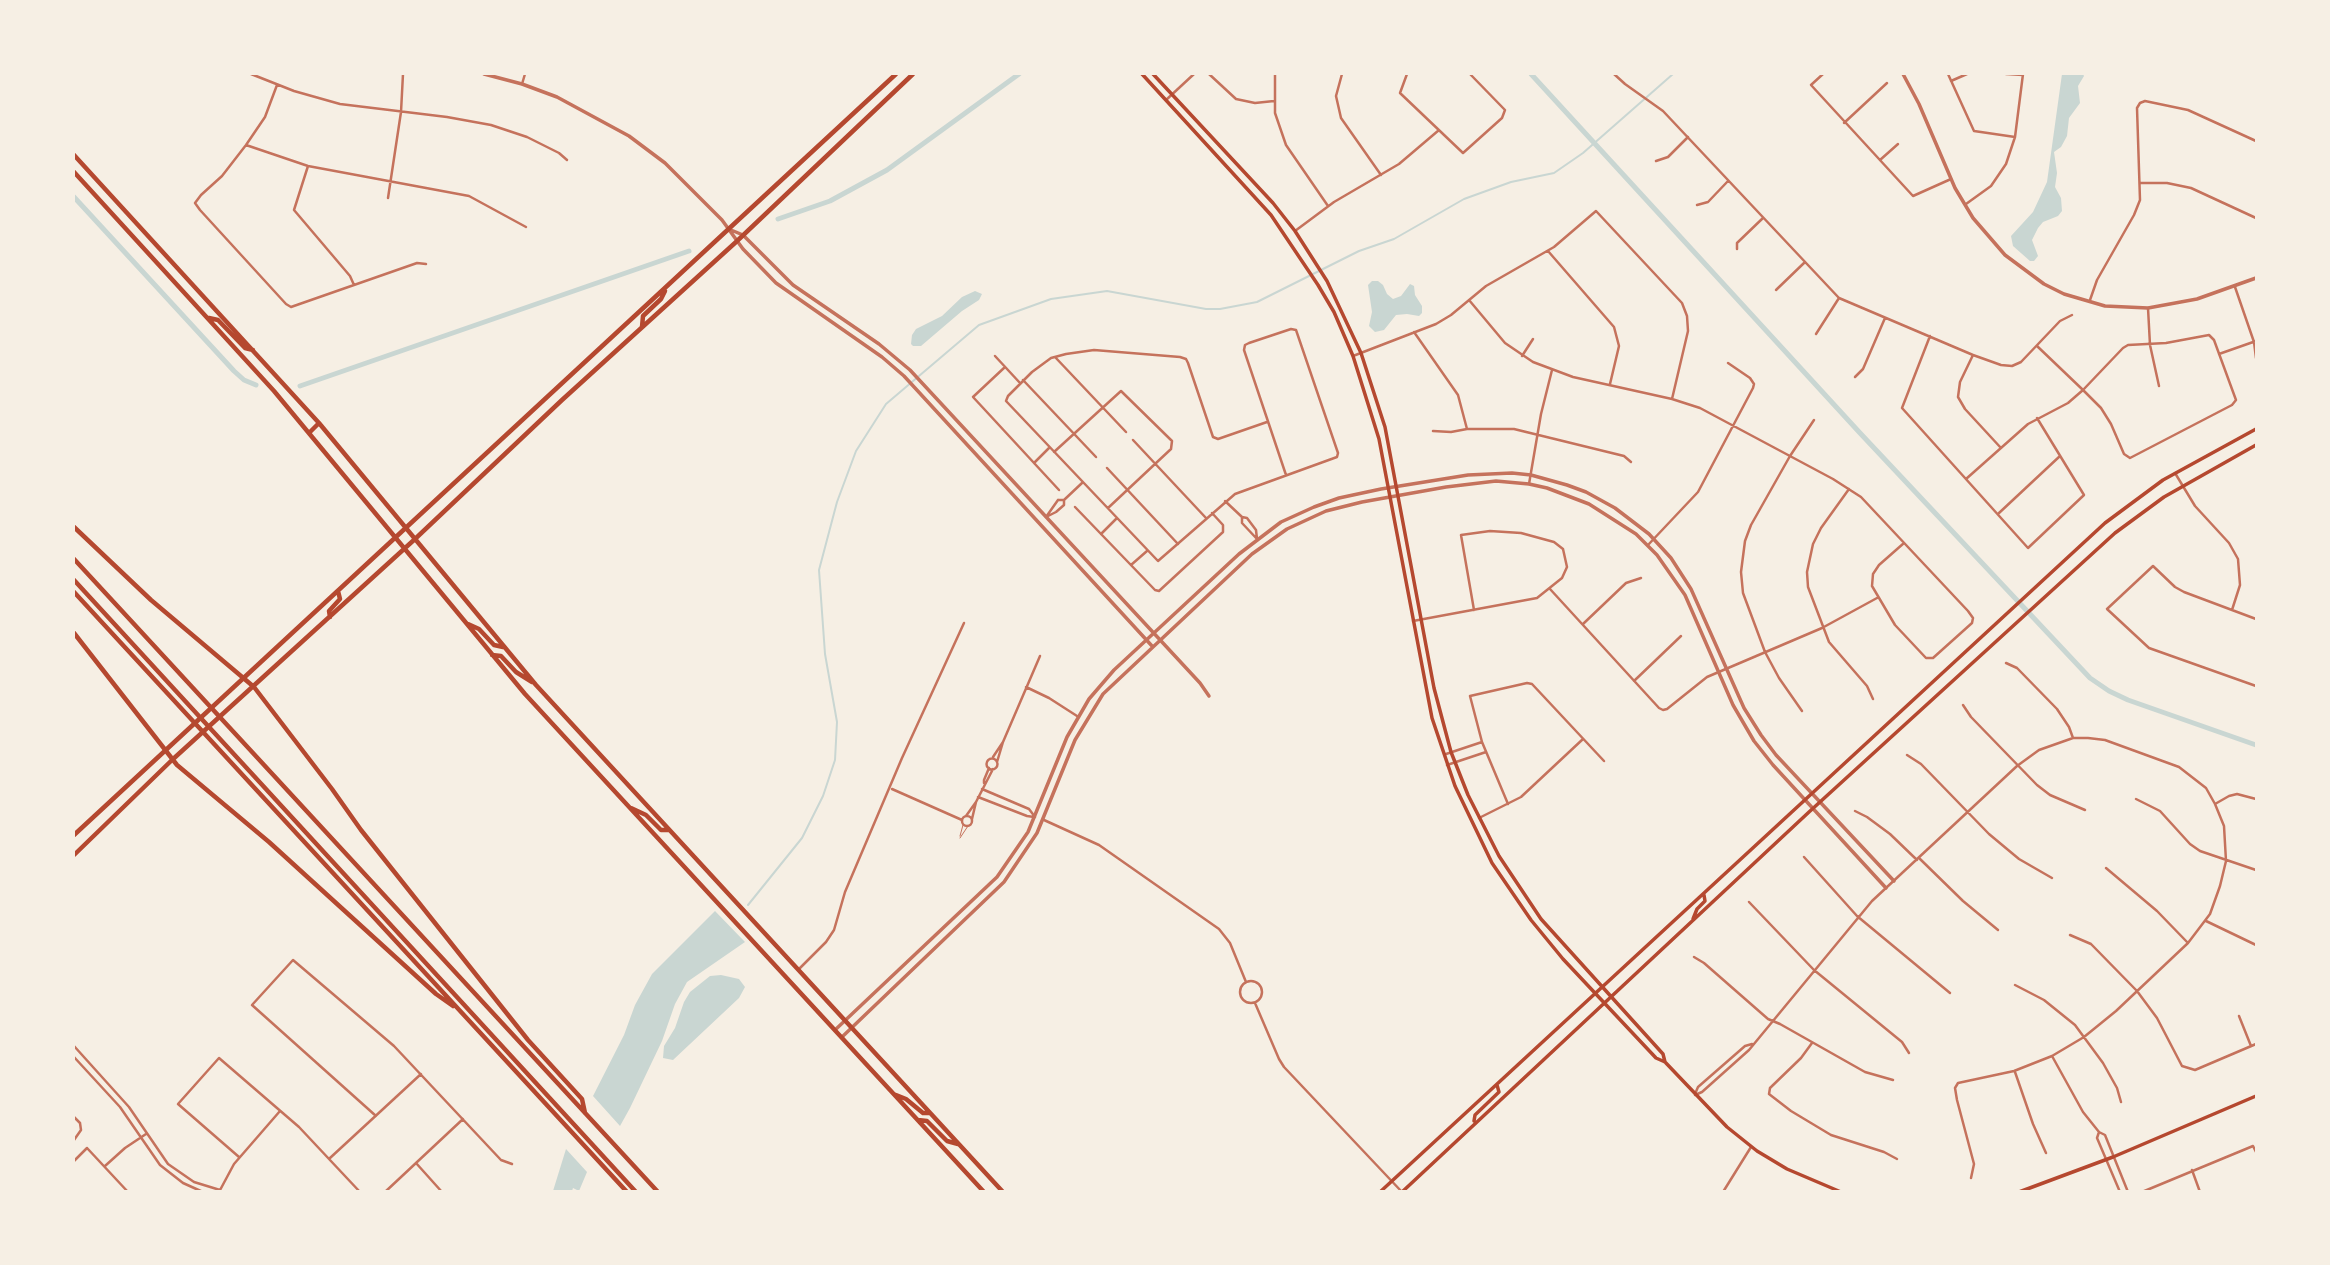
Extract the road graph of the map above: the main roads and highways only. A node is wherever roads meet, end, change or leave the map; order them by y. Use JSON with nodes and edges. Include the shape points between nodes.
{"nodes":[{"id":1,"x":896,"y":74,"type":"edge"},
{"id":2,"x":913,"y":74,"type":"edge"},
{"id":3,"x":1142,"y":74,"type":"edge"},
{"id":4,"x":1153,"y":74,"type":"edge"},
{"id":5,"x":74,"y":155,"type":"edge"},
{"id":6,"x":74,"y":172,"type":"edge"},
{"id":7,"x":667,"y":287,"type":"junction"},
{"id":8,"x":208,"y":318,"type":"junction"},
{"id":9,"x":642,"y":327,"type":"junction"},
{"id":10,"x":254,"y":351,"type":"junction"},
{"id":11,"x":319,"y":423,"type":"junction"},
{"id":12,"x":2256,"y":429,"type":"edge"},
{"id":13,"x":309,"y":433,"type":"junction"},
{"id":14,"x":2256,"y":445,"type":"edge"},
{"id":15,"x":1393,"y":492,"type":"junction"},
{"id":16,"x":74,"y":527,"type":"edge"},
{"id":17,"x":405,"y":528,"type":"junction"},
{"id":18,"x":396,"y":537,"type":"junction"},
{"id":19,"x":415,"y":539,"type":"junction"},
{"id":20,"x":405,"y":548,"type":"junction"},
{"id":21,"x":74,"y":559,"type":"edge"},
{"id":22,"x":74,"y":580,"type":"edge"},
{"id":23,"x":338,"y":591,"type":"junction"},
{"id":24,"x":74,"y":592,"type":"edge"},
{"id":25,"x":330,"y":618,"type":"junction"},
{"id":26,"x":464,"y":622,"type":"junction"},
{"id":27,"x":74,"y":633,"type":"edge"},
{"id":28,"x":503,"y":647,"type":"junction"},
{"id":29,"x":491,"y":655,"type":"junction"},
{"id":30,"x":245,"y":678,"type":"junction"},
{"id":31,"x":536,"y":685,"type":"junction"},
{"id":32,"x":254,"y":687,"type":"junction"},
{"id":33,"x":166,"y":752,"type":"junction"},
{"id":34,"x":172,"y":760,"type":"junction"},
{"id":35,"x":627,"y":806,"type":"junction"},
{"id":36,"x":670,"y":830,"type":"junction"},
{"id":37,"x":74,"y":835,"type":"edge"},
{"id":38,"x":74,"y":855,"type":"edge"},
{"id":39,"x":1516,"y":884,"type":"junction"},
{"id":40,"x":1509,"y":890,"type":"junction"},
{"id":41,"x":1704,"y":895,"type":"junction"},
{"id":42,"x":1693,"y":920,"type":"junction"},
{"id":43,"x":1601,"y":988,"type":"junction"},
{"id":44,"x":1595,"y":993,"type":"junction"},
{"id":45,"x":1610,"y":998,"type":"junction"},
{"id":46,"x":1604,"y":1003,"type":"junction"},
{"id":47,"x":462,"y":1013,"type":"junction"},
{"id":48,"x":1665,"y":1062,"type":"junction"},
{"id":49,"x":1497,"y":1085,"type":"junction"},
{"id":50,"x":894,"y":1094,"type":"junction"},
{"id":51,"x":2256,"y":1096,"type":"edge"},
{"id":52,"x":931,"y":1113,"type":"junction"},
{"id":53,"x":585,"y":1114,"type":"junction"},
{"id":54,"x":918,"y":1120,"type":"junction"},
{"id":55,"x":1474,"y":1123,"type":"junction"},
{"id":56,"x":959,"y":1144,"type":"junction"},
{"id":57,"x":1829,"y":1190,"type":"edge"},
{"id":58,"x":1839,"y":1191,"type":"edge"},
{"id":59,"x":626,"y":1192,"type":"edge"},
{"id":60,"x":636,"y":1192,"type":"edge"},
{"id":61,"x":658,"y":1192,"type":"edge"},
{"id":62,"x":984,"y":1192,"type":"edge"},
{"id":63,"x":1003,"y":1192,"type":"edge"},
{"id":64,"x":1380,"y":1192,"type":"edge"},
{"id":65,"x":1402,"y":1192,"type":"edge"},
{"id":66,"x":2019,"y":1192,"type":"edge"}],
"edges":[{"from":1,"to":7,"type":"main road"},
{"from":2,"to":9,"type":"main road"},
{"from":3,"to":15,"type":"main road","via":[[1262,203],[1305,262],[1353,356]]},
{"from":4,"to":15,"type":"main road","via":[[1248,174],[1295,230],[1327,281],[1361,353],[1385,427]]},
{"from":5,"to":10,"type":"main road"},
{"from":6,"to":8,"type":"main road"},
{"from":7,"to":9,"type":"main road","via":[[662,299],[643,316]]},
{"from":7,"to":17,"type":"main road"},
{"from":8,"to":10,"type":"main road","via":[[218,320],[245,348]]},
{"from":8,"to":13,"type":"main road"},
{"from":9,"to":19,"type":"main road"},
{"from":10,"to":11,"type":"main road"},
{"from":11,"to":13,"type":"main road"},
{"from":11,"to":17,"type":"main road"},
{"from":12,"to":41,"type":"main road","via":[[2175,473],[2111,517]]},
{"from":13,"to":18,"type":"main road"},
{"from":14,"to":42,"type":"main road","via":[[2129,521]]},
{"from":15,"to":39,"type":"main road","via":[[1451,752],[1479,818]]},
{"from":15,"to":40,"type":"main road","via":[[1413,621],[1443,754],[1482,845]]},
{"from":16,"to":30,"type":"main road"},
{"from":17,"to":18,"type":"main road"},
{"from":17,"to":19,"type":"main road"},
{"from":18,"to":20,"type":"main road"},
{"from":18,"to":23,"type":"main road"},
{"from":19,"to":20,"type":"main road"},
{"from":19,"to":28,"type":"main road"},
{"from":20,"to":25,"type":"main road"},
{"from":20,"to":26,"type":"main road"},
{"from":21,"to":53,"type":"main road"},
{"from":22,"to":60,"type":"main road"},
{"from":23,"to":25,"type":"main road","via":[[340,599],[329,611]]},
{"from":23,"to":30,"type":"main road"},
{"from":24,"to":47,"type":"main road"},
{"from":25,"to":32,"type":"main road"},
{"from":26,"to":28,"type":"main road"},
{"from":26,"to":29,"type":"main road"},
{"from":27,"to":33,"type":"main road"},
{"from":28,"to":31,"type":"main road"},
{"from":29,"to":31,"type":"main road","via":[[501,656]]},
{"from":29,"to":35,"type":"main road"},
{"from":30,"to":32,"type":"main road"},
{"from":30,"to":33,"type":"main road"},
{"from":31,"to":36,"type":"main road"},
{"from":32,"to":34,"type":"main road"},
{"from":32,"to":53,"type":"main road","via":[[528,1040],[582,1099]]},
{"from":33,"to":34,"type":"main road"},
{"from":33,"to":37,"type":"main road"},
{"from":34,"to":38,"type":"main road"},
{"from":34,"to":47,"type":"main road"},
{"from":35,"to":36,"type":"main road","via":[[646,815],[661,830]]},
{"from":35,"to":50,"type":"main road"},
{"from":36,"to":52,"type":"main road"},
{"from":39,"to":40,"type":"main road"},
{"from":39,"to":43,"type":"main road"},
{"from":40,"to":44,"type":"main road"},
{"from":41,"to":42,"type":"main road"},
{"from":41,"to":43,"type":"main road"},
{"from":42,"to":45,"type":"main road"},
{"from":43,"to":44,"type":"main road"},
{"from":43,"to":45,"type":"main road"},
{"from":44,"to":46,"type":"main road"},
{"from":44,"to":49,"type":"main road"},
{"from":45,"to":46,"type":"main road"},
{"from":45,"to":48,"type":"main road","via":[[1663,1054]]},
{"from":46,"to":48,"type":"main road"},
{"from":46,"to":55,"type":"main road"},
{"from":47,"to":59,"type":"main road"},
{"from":48,"to":57,"type":"main road","via":[[1751,1147]]},
{"from":49,"to":55,"type":"main road","via":[[1499,1092],[1475,1115]]},
{"from":49,"to":64,"type":"main road"},
{"from":50,"to":52,"type":"main road","via":[[923,1113]]},
{"from":50,"to":54,"type":"main road"},
{"from":51,"to":66,"type":"main road"},
{"from":52,"to":56,"type":"main road"},
{"from":53,"to":61,"type":"main road"},
{"from":54,"to":56,"type":"main road","via":[[927,1121],[947,1141]]},
{"from":54,"to":62,"type":"main road"},
{"from":55,"to":65,"type":"main road"},
{"from":56,"to":63,"type":"main road"},
{"from":57,"to":58,"type":"main road"}]}
